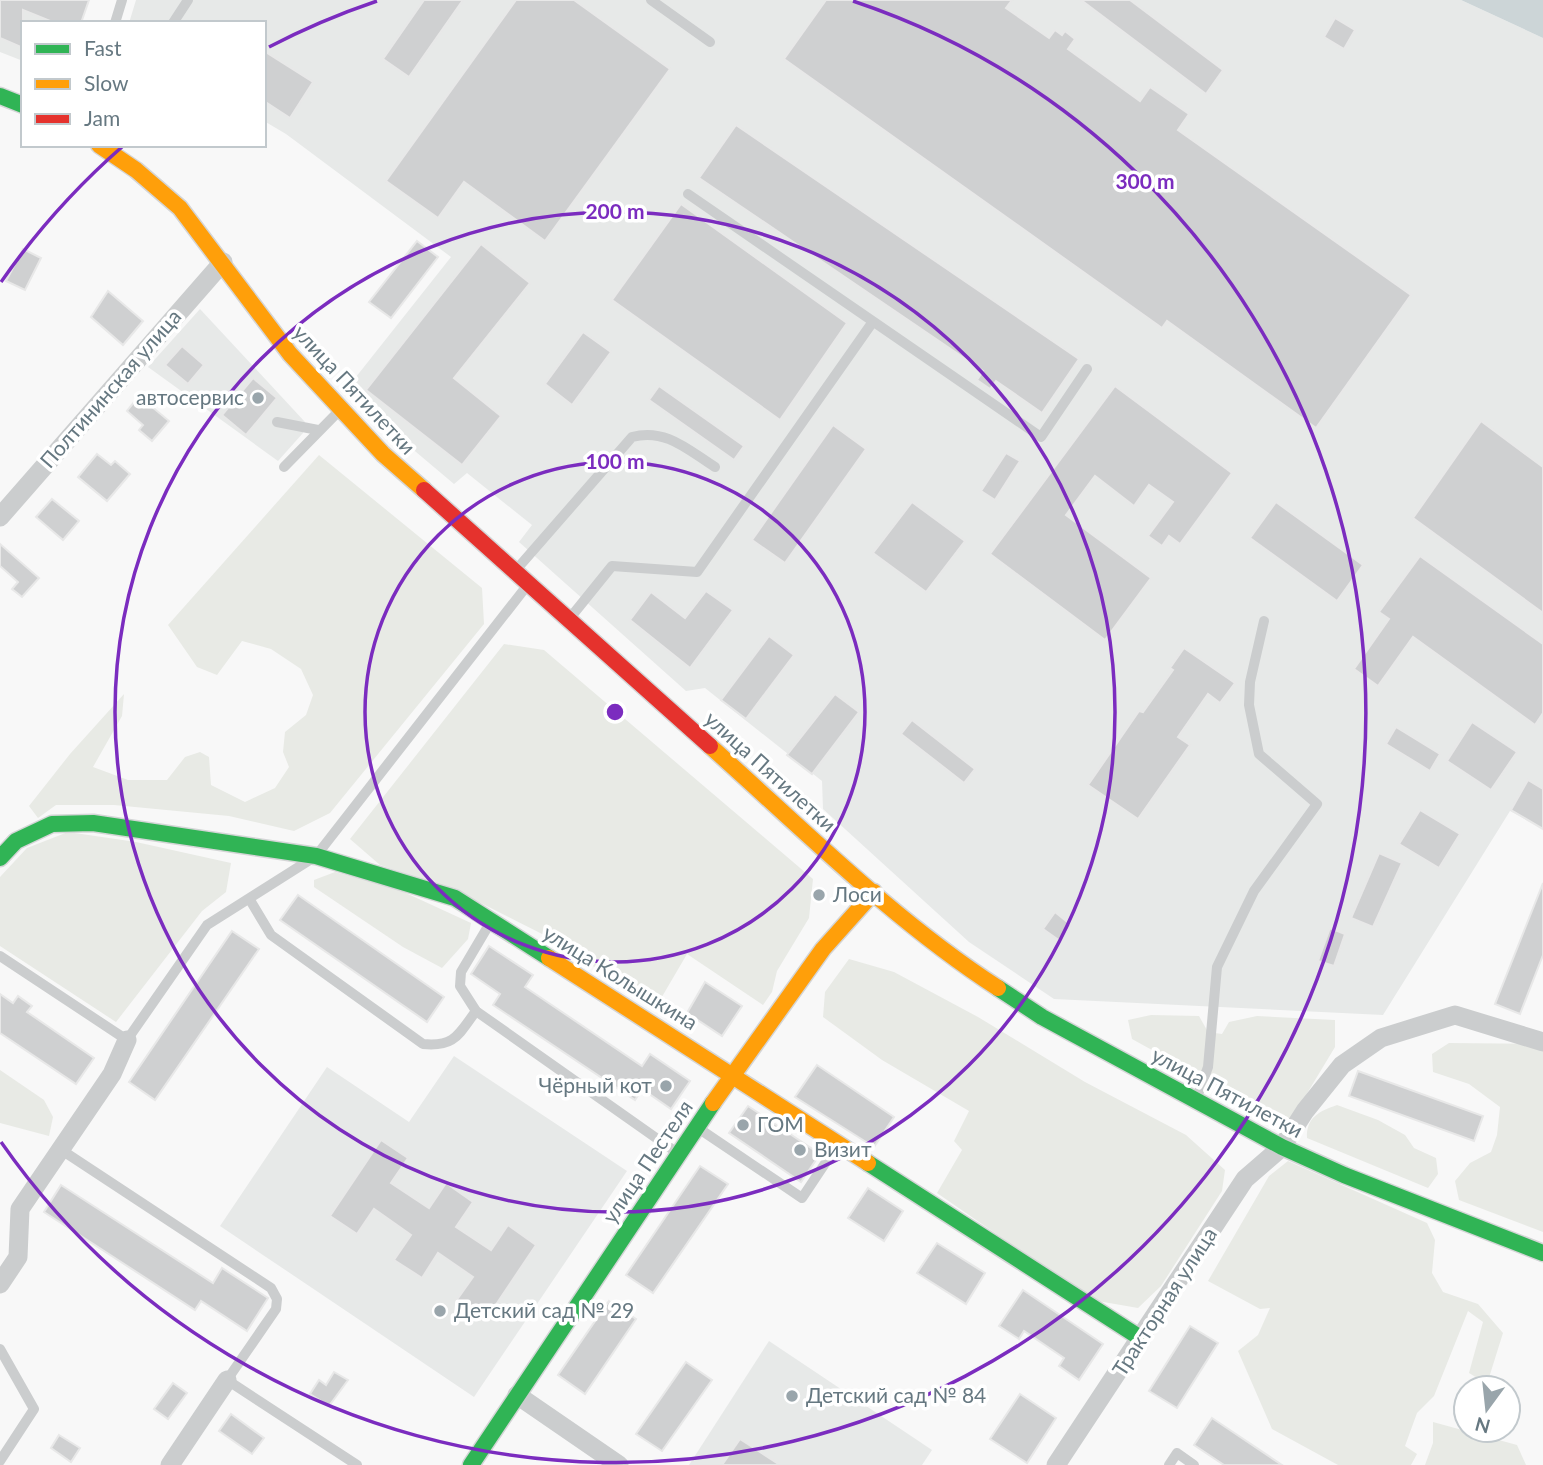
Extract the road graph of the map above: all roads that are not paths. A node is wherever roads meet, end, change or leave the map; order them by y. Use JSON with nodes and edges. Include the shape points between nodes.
{"nodes":[{"id":1,"x":122,"y":0,"type":"edge"},
{"id":2,"x":188,"y":0,"type":"edge"},
{"id":3,"x":651,"y":0,"type":"edge"},
{"id":4,"x":116,"y":21,"type":"edge"},
{"id":5,"x":174,"y":21,"type":"edge"},
{"id":6,"x":710,"y":42,"type":"dead end"},
{"id":7,"x":0,"y":96,"type":"edge"},
{"id":8,"x":21,"y":104,"type":"edge"},
{"id":9,"x":108,"y":148,"type":"edge"},
{"id":10,"x":688,"y":194,"type":"dead end"},
{"id":11,"x":223,"y":262,"type":"junction"},
{"id":12,"x":872,"y":323,"type":"junction"},
{"id":13,"x":1087,"y":369,"type":"dead end"},
{"id":14,"x":340,"y":411,"type":"junction"},
{"id":15,"x":277,"y":422,"type":"dead end"},
{"id":16,"x":318,"y":430,"type":"junction"},
{"id":17,"x":284,"y":467,"type":"dead end"},
{"id":18,"x":715,"y":467,"type":"dead end"},
{"id":19,"x":0,"y":517,"type":"edge"},
{"id":20,"x":514,"y":573,"type":"junction"},
{"id":21,"x":527,"y":585,"type":"junction"},
{"id":22,"x":568,"y":621,"type":"junction"},
{"id":23,"x":1264,"y":621,"type":"dead end"},
{"id":24,"x":316,"y":856,"type":"junction"},
{"id":25,"x":0,"y":858,"type":"edge"},
{"id":26,"x":874,"y":892,"type":"junction"},
{"id":27,"x":250,"y":900,"type":"junction"},
{"id":28,"x":491,"y":921,"type":"junction"},
{"id":29,"x":0,"y":956,"type":"edge"},
{"id":30,"x":476,"y":1012,"type":"junction"},
{"id":31,"x":127,"y":1040,"type":"junction"},
{"id":32,"x":1543,"y":1042,"type":"edge"},
{"id":33,"x":733,"y":1074,"type":"junction"},
{"id":34,"x":1196,"y":1101,"type":"junction"},
{"id":35,"x":697,"y":1127,"type":"junction"},
{"id":36,"x":838,"y":1144,"type":"junction"},
{"id":37,"x":1282,"y":1147,"type":"junction"},
{"id":38,"x":60,"y":1149,"type":"junction"},
{"id":39,"x":679,"y":1154,"type":"junction"},
{"id":40,"x":1543,"y":1253,"type":"edge"},
{"id":41,"x":0,"y":1284,"type":"edge"},
{"id":42,"x":1142,"y":1339,"type":"junction"},
{"id":43,"x":0,"y":1349,"type":"edge"},
{"id":44,"x":228,"y":1380,"type":"junction"},
{"id":45,"x":517,"y":1395,"type":"junction"},
{"id":46,"x":0,"y":1461,"type":"edge"},
{"id":47,"x":170,"y":1465,"type":"edge"},
{"id":48,"x":356,"y":1465,"type":"edge"},
{"id":49,"x":471,"y":1465,"type":"edge"},
{"id":50,"x":619,"y":1465,"type":"edge"},
{"id":51,"x":1056,"y":1465,"type":"edge"},
{"id":52,"x":1169,"y":1465,"type":"edge"},
{"id":53,"x":1194,"y":1465,"type":"edge"}],
"edges":[{"from":1,"to":4,"type":"lane"},
{"from":2,"to":5,"type":"lane"},
{"from":3,"to":6,"type":"lane"},
{"from":7,"to":8,"type":"street"},
{"from":9,"to":11,"type":"street","name":"улица Пятилетки","via":[[180,208]]},
{"from":10,"to":12,"type":"lane"},
{"from":11,"to":14,"type":"street","name":"улица Пятилетки","via":[[290,354]]},
{"from":11,"to":19,"type":"street","name":"Полтининская улица"},
{"from":12,"to":13,"type":"lane","via":[[1041,437]]},
{"from":12,"to":22,"type":"lane","via":[[697,572],[611,566]]},
{"from":14,"to":16,"type":"lane"},
{"from":14,"to":20,"type":"street","name":"улица Пятилетки"},
{"from":15,"to":16,"type":"lane"},
{"from":16,"to":17,"type":"lane"},
{"from":18,"to":20,"type":"lane","via":[[666,436],[649,433],[632,438]]},
{"from":20,"to":21,"type":"street","name":"улица Пятилетки"},
{"from":21,"to":22,"type":"street","name":"улица Пятилетки"},
{"from":21,"to":24,"type":"lane"},
{"from":22,"to":26,"type":"street","name":"улица Пятилетки"},
{"from":23,"to":34,"type":"lane","via":[[1249,705],[1259,754],[1317,804],[1254,891],[1217,967],[1210,1056]]},
{"from":24,"to":25,"type":"street","name":"улица Колышкина","via":[[93,823],[52,824],[16,841]]},
{"from":24,"to":27,"type":"lane"},
{"from":24,"to":28,"type":"street","name":"улица Колышкина","via":[[455,898]]},
{"from":26,"to":33,"type":"street","name":"улица Пестеля","via":[[823,949]]},
{"from":26,"to":34,"type":"street","name":"улица Пятилетки","via":[[956,961],[1008,996]]},
{"from":27,"to":30,"type":"lane","via":[[271,935],[423,1044],[441,1046],[454,1041]]},
{"from":27,"to":31,"type":"lane","via":[[207,925]]},
{"from":28,"to":30,"type":"lane","via":[[461,972],[460,985]]},
{"from":28,"to":33,"type":"street","name":"улица Колышкина"},
{"from":29,"to":31,"type":"lane"},
{"from":30,"to":39,"type":"lane"},
{"from":31,"to":38,"type":"street","via":[[112,1074]]},
{"from":32,"to":37,"type":"street","name":"Тракторная улица","via":[[1455,1015],[1381,1038],[1342,1065],[1304,1111]]},
{"from":33,"to":35,"type":"street","name":"улица Пестеля"},
{"from":33,"to":36,"type":"street","name":"улица Колышкина"},
{"from":34,"to":37,"type":"street","name":"улица Пятилетки"},
{"from":35,"to":36,"type":"lane","via":[[802,1198]]},
{"from":35,"to":39,"type":"street","name":"улица Пестеля"},
{"from":36,"to":42,"type":"street","name":"улица Колышкина"},
{"from":37,"to":40,"type":"street","name":"улица Пятилетки"},
{"from":37,"to":42,"type":"street","name":"Тракторная улица","via":[[1245,1180]]},
{"from":38,"to":41,"type":"street","via":[[20,1209],[18,1257]]},
{"from":38,"to":44,"type":"lane","via":[[271,1288],[277,1298],[276,1309]]},
{"from":39,"to":45,"type":"street","name":"улица Пестеля"},
{"from":42,"to":51,"type":"street","name":"Тракторная улица"},
{"from":43,"to":46,"type":"lane","via":[[34,1409]]},
{"from":44,"to":47,"type":"street"},
{"from":44,"to":48,"type":"lane"},
{"from":45,"to":49,"type":"street","name":"улица Пестеля"},
{"from":45,"to":50,"type":"street"},
{"from":52,"to":53,"type":"lane","via":[[1177,1453]]}]}
